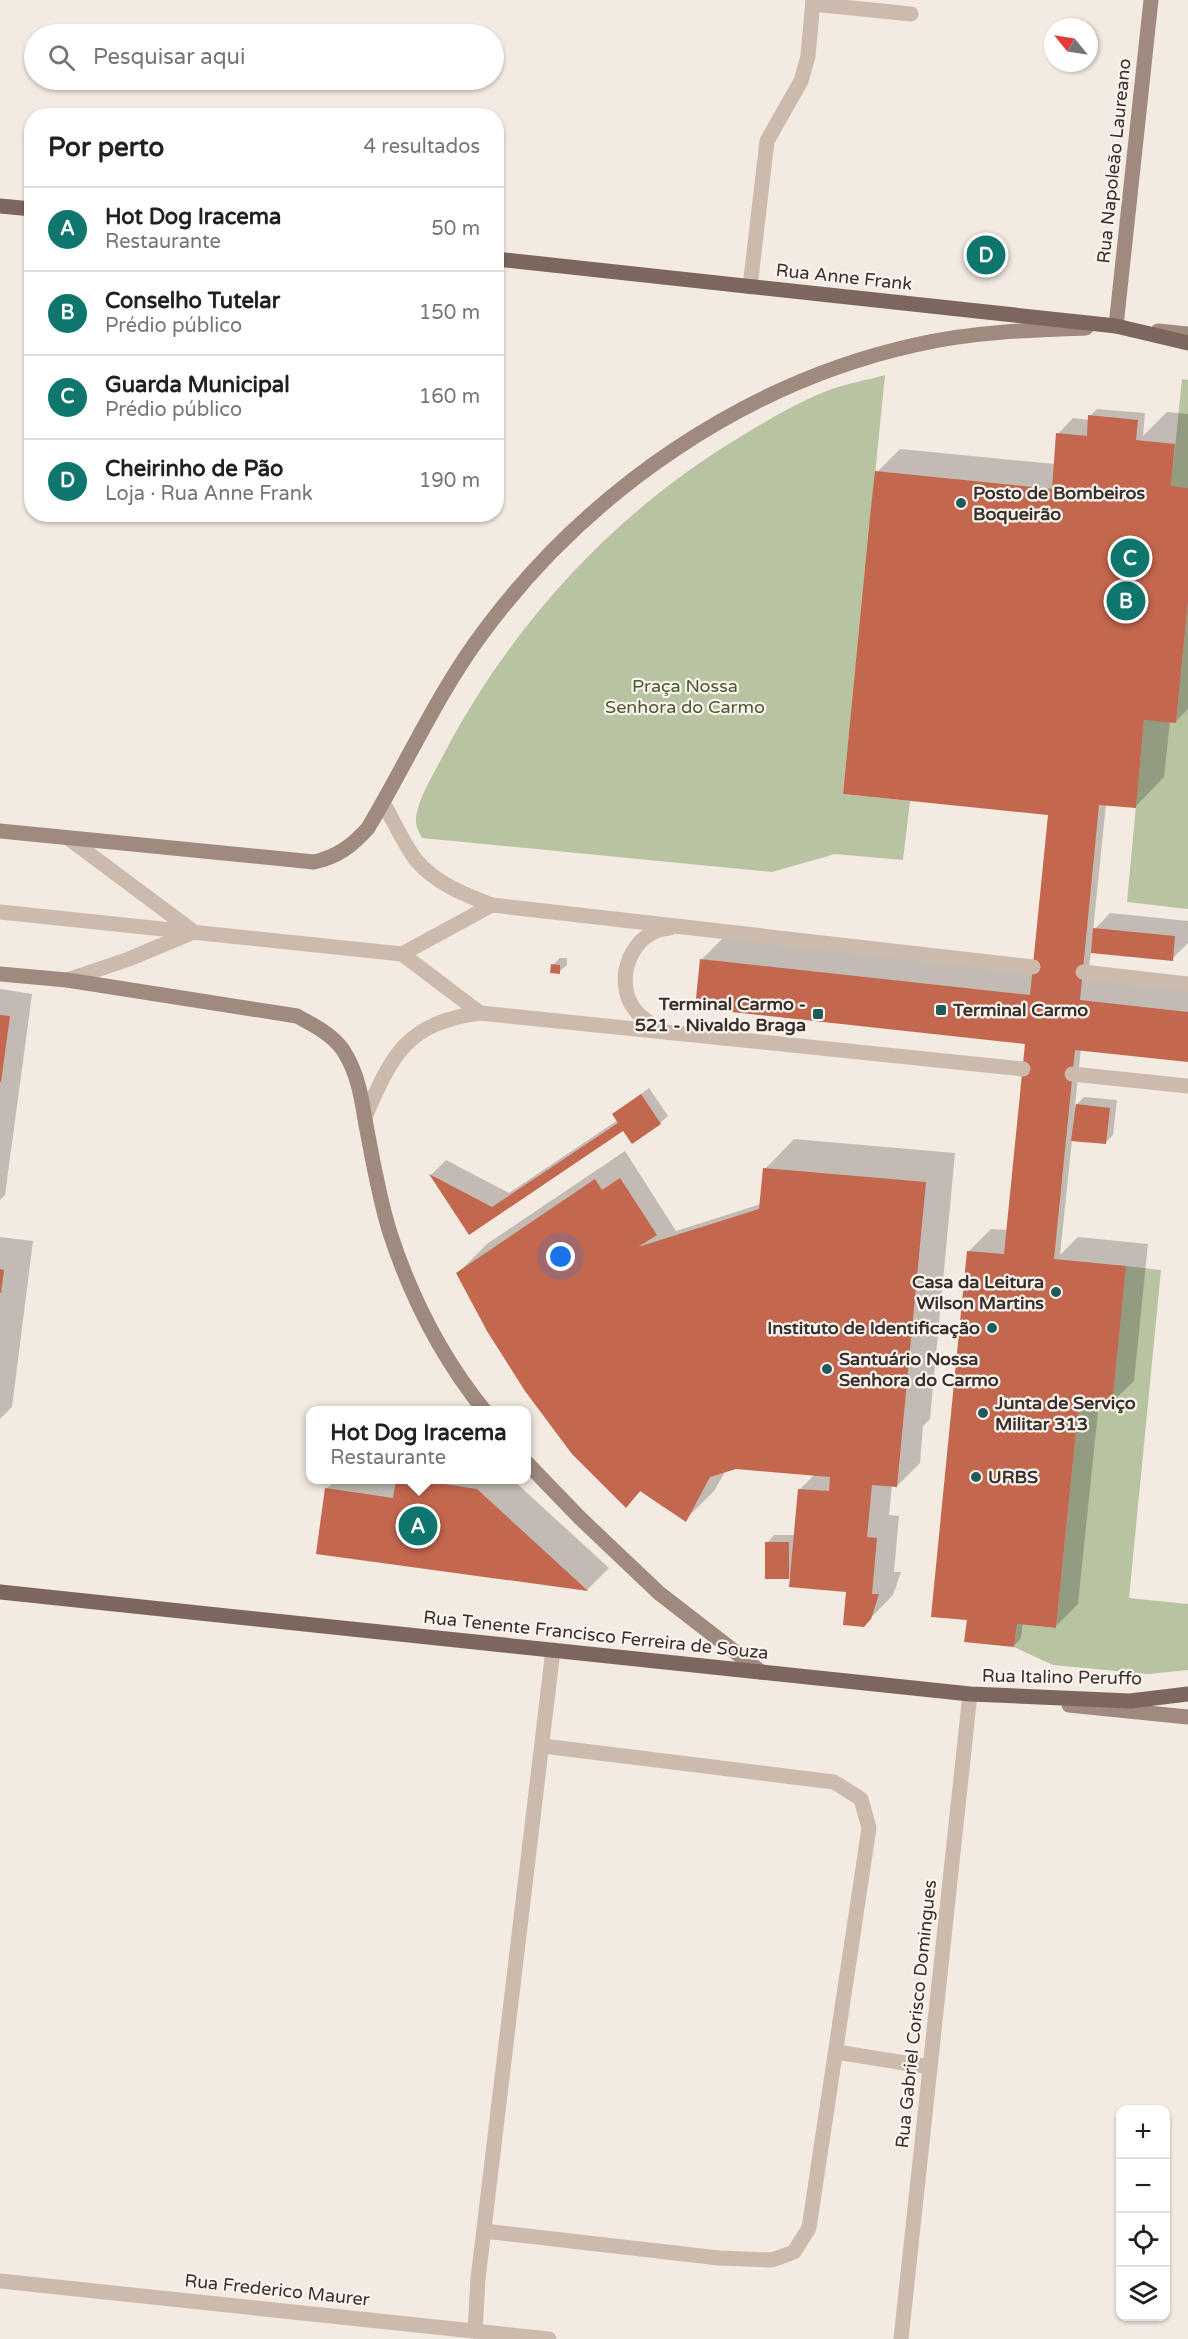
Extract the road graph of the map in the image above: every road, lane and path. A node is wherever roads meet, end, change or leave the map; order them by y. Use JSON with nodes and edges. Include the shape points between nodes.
{"nodes":[{"id":1,"x":1151,"y":0,"type":"edge"},
{"id":2,"x":813,"y":2,"type":"edge"},
{"id":3,"x":911,"y":14,"type":"dead end"},
{"id":4,"x":0,"y":206,"type":"edge"},
{"id":5,"x":24,"y":208,"type":"edge"},
{"id":6,"x":504,"y":260,"type":"edge"},
{"id":7,"x":750,"y":286,"type":"junction"},
{"id":8,"x":1116,"y":326,"type":"junction"},
{"id":9,"x":1188,"y":334,"type":"edge"},
{"id":10,"x":1188,"y":343,"type":"edge"},
{"id":11,"x":383,"y":803,"type":"junction"},
{"id":12,"x":0,"y":831,"type":"edge"},
{"id":13,"x":68,"y":838,"type":"junction"},
{"id":14,"x":492,"y":905,"type":"junction"},
{"id":15,"x":0,"y":912,"type":"edge"},
{"id":16,"x":682,"y":927,"type":"junction"},
{"id":17,"x":194,"y":932,"type":"junction"},
{"id":18,"x":402,"y":954,"type":"junction"},
{"id":19,"x":1033,"y":967,"type":"dead end"},
{"id":20,"x":1083,"y":972,"type":"dead end"},
{"id":21,"x":0,"y":974,"type":"edge"},
{"id":22,"x":67,"y":980,"type":"junction"},
{"id":23,"x":1188,"y":984,"type":"edge"},
{"id":24,"x":480,"y":1014,"type":"junction"},
{"id":25,"x":666,"y":1032,"type":"junction"},
{"id":26,"x":1023,"y":1069,"type":"dead end"},
{"id":27,"x":1072,"y":1074,"type":"dead end"},
{"id":28,"x":1188,"y":1086,"type":"edge"},
{"id":29,"x":365,"y":1117,"type":"junction"},
{"id":30,"x":481,"y":1406,"type":"edge"},
{"id":31,"x":531,"y":1467,"type":"edge"},
{"id":32,"x":0,"y":1592,"type":"edge"},
{"id":33,"x":553,"y":1650,"type":"junction"},
{"id":34,"x":761,"y":1672,"type":"junction"},
{"id":35,"x":970,"y":1694,"type":"junction"},
{"id":36,"x":1188,"y":1694,"type":"edge"},
{"id":37,"x":1188,"y":1717,"type":"edge"},
{"id":38,"x":543,"y":1746,"type":"junction"},
{"id":39,"x":836,"y":2052,"type":"junction"},
{"id":40,"x":930,"y":2067,"type":"junction"},
{"id":41,"x":484,"y":2231,"type":"junction"},
{"id":42,"x":0,"y":2281,"type":"edge"},
{"id":43,"x":475,"y":2331,"type":"junction"},
{"id":44,"x":549,"y":2339,"type":"edge"},
{"id":45,"x":901,"y":2339,"type":"edge"}],
"edges":[{"from":1,"to":8,"type":"street","name":"Rua Napoleão Laureano"},
{"from":2,"to":3,"type":"street"},
{"from":2,"to":7,"type":"street","via":[[808,56],[801,81],[766,141]]},
{"from":4,"to":5,"type":"main road"},
{"from":6,"to":7,"type":"main road","name":"Rua Anne Frank"},
{"from":7,"to":8,"type":"main road","name":"Rua Anne Frank"},
{"from":8,"to":9,"type":"street","name":"Rua Anne Frank"},
{"from":8,"to":10,"type":"main road"},
{"from":8,"to":11,"type":"street","via":[[990,332],[916,344],[813,376],[761,399],[694,437],[621,490],[566,536],[524,579],[482,633],[440,699]]},
{"from":11,"to":13,"type":"street","via":[[352,846],[314,862]]},
{"from":11,"to":14,"type":"street","via":[[416,860],[439,880]]},
{"from":12,"to":13,"type":"street"},
{"from":13,"to":17,"type":"street"},
{"from":14,"to":16,"type":"street"},
{"from":14,"to":18,"type":"street"},
{"from":15,"to":17,"type":"street"},
{"from":16,"to":19,"type":"street"},
{"from":16,"to":25,"type":"street","via":[[662,928],[645,937],[632,952],[625,971],[626,991],[634,1009],[648,1023]]},
{"from":17,"to":18,"type":"street"},
{"from":17,"to":22,"type":"street"},
{"from":18,"to":24,"type":"street"},
{"from":20,"to":23,"type":"street"},
{"from":21,"to":22,"type":"street"},
{"from":22,"to":29,"type":"street","via":[[297,1016],[325,1032],[346,1054]]},
{"from":24,"to":25,"type":"street"},
{"from":24,"to":29,"type":"street","via":[[454,1017],[406,1042],[386,1069]]},
{"from":25,"to":26,"type":"street"},
{"from":27,"to":28,"type":"street"},
{"from":29,"to":30,"type":"street","via":[[390,1231],[411,1290],[436,1338]]},
{"from":31,"to":34,"type":"street","via":[[659,1593]]},
{"from":32,"to":33,"type":"main road","name":"Rua Tenente Francisco Ferreira de Souza"},
{"from":33,"to":34,"type":"main road","name":"Rua Tenente Francisco Ferreira de Souza"},
{"from":33,"to":38,"type":"street"},
{"from":34,"to":35,"type":"main road","name":"Rua Tenente Francisco Ferreira de Souza"},
{"from":35,"to":36,"type":"main road","name":"Rua Italino Peruffo","via":[[1130,1701]]},
{"from":35,"to":37,"type":"street","name":"Rua Tenente Francisco Ferreira de Souza"},
{"from":35,"to":40,"type":"street","name":"Rua Gabriel Corisco Domingues"},
{"from":38,"to":39,"type":"street","via":[[834,1782],[861,1800],[869,1828]]},
{"from":38,"to":41,"type":"street"},
{"from":39,"to":40,"type":"street"},
{"from":39,"to":41,"type":"street","via":[[809,2228],[794,2252],[772,2260],[719,2258]]},
{"from":40,"to":45,"type":"street","name":"Rua Gabriel Corisco Domingues"},
{"from":41,"to":43,"type":"street"},
{"from":42,"to":43,"type":"street","name":"Rua Frederico Maurer"},
{"from":43,"to":44,"type":"street","name":"Rua Frederico Maurer"}]}
